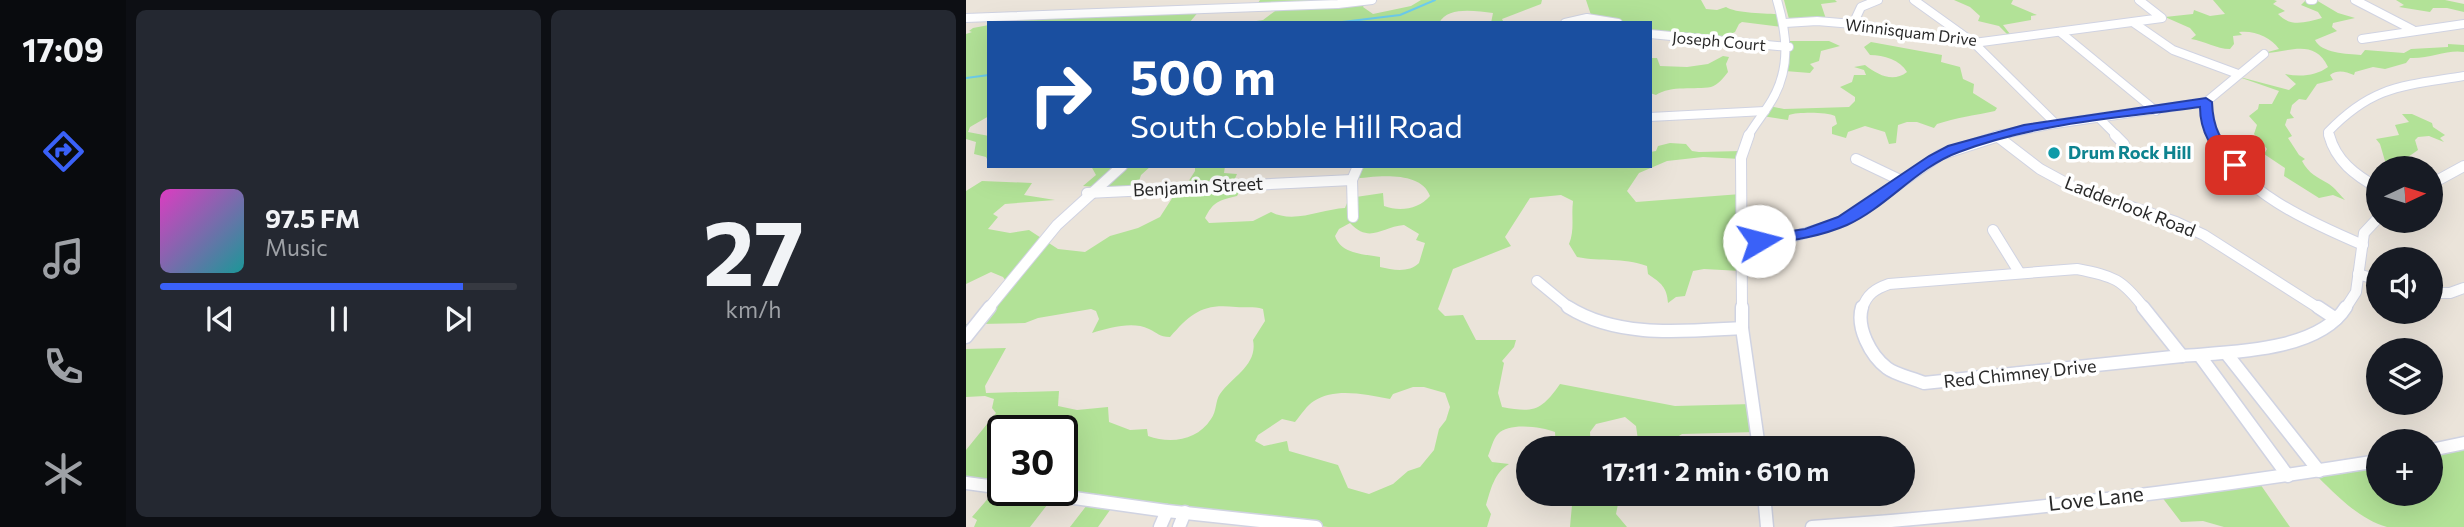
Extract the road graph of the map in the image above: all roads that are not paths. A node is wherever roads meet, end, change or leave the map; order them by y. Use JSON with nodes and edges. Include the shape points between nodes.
{"nodes":[{"id":1,"x":1372,"y":0,"type":"edge"},
{"id":2,"x":1777,"y":0,"type":"edge"},
{"id":3,"x":1856,"y":0,"type":"edge"},
{"id":4,"x":1878,"y":0,"type":"edge"},
{"id":5,"x":1914,"y":0,"type":"edge"},
{"id":6,"x":2139,"y":0,"type":"edge"},
{"id":7,"x":2355,"y":0,"type":"edge"},
{"id":8,"x":1866,"y":3,"type":"junction"},
{"id":9,"x":1257,"y":4,"type":"edge"},
{"id":10,"x":966,"y":18,"type":"edge"},
{"id":11,"x":1574,"y":21,"type":"edge"},
{"id":12,"x":1606,"y":21,"type":"edge"},
{"id":13,"x":1785,"y":23,"type":"junction"},
{"id":14,"x":2134,"y":23,"type":"junction"},
{"id":15,"x":1853,"y":24,"type":"junction"},
{"id":16,"x":2464,"y":24,"type":"edge"},
{"id":17,"x":2413,"y":30,"type":"junction"},
{"id":18,"x":2060,"y":32,"type":"junction"},
{"id":19,"x":1652,"y":34,"type":"edge"},
{"id":20,"x":2362,"y":38,"type":"dead end"},
{"id":21,"x":1975,"y":43,"type":"junction"},
{"id":22,"x":1789,"y":47,"type":"junction"},
{"id":23,"x":2264,"y":54,"type":"dead end"},
{"id":24,"x":2238,"y":74,"type":"junction"},
{"id":25,"x":2464,"y":76,"type":"edge"},
{"id":26,"x":2206,"y":102,"type":"junction"},
{"id":27,"x":1765,"y":111,"type":"junction"},
{"id":28,"x":2156,"y":111,"type":"junction"},
{"id":29,"x":1652,"y":117,"type":"edge"},
{"id":30,"x":2100,"y":119,"type":"junction"},
{"id":31,"x":2056,"y":124,"type":"junction"},
{"id":32,"x":1997,"y":136,"type":"junction"},
{"id":33,"x":2124,"y":144,"type":"dead end"},
{"id":34,"x":1856,"y":159,"type":"dead end"},
{"id":35,"x":2464,"y":166,"type":"edge"},
{"id":36,"x":1119,"y":168,"type":"edge"},
{"id":37,"x":1357,"y":168,"type":"edge"},
{"id":38,"x":2443,"y":177,"type":"edge"},
{"id":39,"x":1352,"y":180,"type":"junction"},
{"id":40,"x":1900,"y":180,"type":"junction"},
{"id":41,"x":2366,"y":180,"type":"edge"},
{"id":42,"x":1087,"y":193,"type":"junction"},
{"id":43,"x":1353,"y":217,"type":"dead end"},
{"id":44,"x":1993,"y":230,"type":"dead end"},
{"id":45,"x":2366,"y":231,"type":"edge"},
{"id":46,"x":1742,"y":242,"type":"junction"},
{"id":47,"x":2363,"y":245,"type":"junction"},
{"id":48,"x":2019,"y":272,"type":"junction"},
{"id":49,"x":2358,"y":274,"type":"junction"},
{"id":50,"x":2366,"y":276,"type":"edge"},
{"id":51,"x":1537,"y":281,"type":"dead end"},
{"id":52,"x":2464,"y":288,"type":"edge"},
{"id":53,"x":2443,"y":293,"type":"edge"},
{"id":54,"x":2336,"y":318,"type":"junction"},
{"id":55,"x":1742,"y":328,"type":"junction"},
{"id":56,"x":966,"y":337,"type":"edge"},
{"id":57,"x":2226,"y":354,"type":"junction"},
{"id":58,"x":2200,"y":356,"type":"junction"},
{"id":59,"x":2183,"y":358,"type":"junction"},
{"id":60,"x":1757,"y":436,"type":"edge"},
{"id":61,"x":2464,"y":443,"type":"edge"},
{"id":62,"x":2443,"y":447,"type":"edge"},
{"id":63,"x":2366,"y":463,"type":"edge"},
{"id":64,"x":2319,"y":471,"type":"junction"},
{"id":65,"x":2288,"y":476,"type":"junction"},
{"id":66,"x":966,"y":483,"type":"edge"},
{"id":67,"x":987,"y":486,"type":"edge"},
{"id":68,"x":1078,"y":499,"type":"edge"},
{"id":69,"x":1765,"y":506,"type":"edge"},
{"id":70,"x":1167,"y":511,"type":"junction"},
{"id":71,"x":1185,"y":512,"type":"junction"},
{"id":72,"x":1160,"y":527,"type":"edge"},
{"id":73,"x":1179,"y":527,"type":"edge"},
{"id":74,"x":1316,"y":527,"type":"edge"},
{"id":75,"x":1767,"y":527,"type":"edge"},
{"id":76,"x":1812,"y":527,"type":"edge"}],
"edges":[{"from":1,"to":9,"type":"street"},
{"from":2,"to":13,"type":"street"},
{"from":3,"to":8,"type":"street"},
{"from":4,"to":8,"type":"street"},
{"from":5,"to":21,"type":"street"},
{"from":6,"to":14,"type":"street","name":"Winnisquam Drive","via":[[2162,18]]},
{"from":7,"to":17,"type":"street"},
{"from":8,"to":15,"type":"street"},
{"from":9,"to":10,"type":"street"},
{"from":11,"to":12,"type":"street"},
{"from":13,"to":15,"type":"street","name":"Winnisquam Drive"},
{"from":13,"to":22,"type":"street"},
{"from":14,"to":18,"type":"street","name":"Winnisquam Drive"},
{"from":14,"to":24,"type":"street","via":[[2173,50]]},
{"from":15,"to":21,"type":"street","name":"Winnisquam Drive"},
{"from":16,"to":17,"type":"street"},
{"from":17,"to":20,"type":"street"},
{"from":18,"to":21,"type":"street","name":"Winnisquam Drive"},
{"from":18,"to":28,"type":"street"},
{"from":19,"to":22,"type":"street","name":"Joseph Court"},
{"from":21,"to":31,"type":"street"},
{"from":22,"to":27,"type":"street","via":[[1782,76]]},
{"from":23,"to":24,"type":"street"},
{"from":24,"to":26,"type":"street"},
{"from":25,"to":41,"type":"street","via":[[2385,89],[2350,107],[2328,132],[2331,149]]},
{"from":26,"to":28,"type":"street"},
{"from":26,"to":47,"type":"street","via":[[2206,123],[2220,150],[2250,180],[2291,211]]},
{"from":27,"to":29,"type":"street"},
{"from":27,"to":46,"type":"street","via":[[1744,144],[1741,158]]},
{"from":28,"to":30,"type":"street"},
{"from":30,"to":31,"type":"street"},
{"from":30,"to":33,"type":"street"},
{"from":31,"to":32,"type":"street"},
{"from":32,"to":40,"type":"street","via":[[1953,149]]},
{"from":32,"to":54,"type":"street","name":"Ladderlook Road","via":[[2052,177],[2204,235]]},
{"from":34,"to":40,"type":"street"},
{"from":35,"to":38,"type":"street"},
{"from":36,"to":42,"type":"street"},
{"from":37,"to":39,"type":"street"},
{"from":39,"to":42,"type":"street","name":"Benjamin Street"},
{"from":39,"to":43,"type":"street"},
{"from":40,"to":46,"type":"street","via":[[1844,221],[1807,233]]},
{"from":42,"to":56,"type":"street","via":[[1049,232]]},
{"from":44,"to":48,"type":"street"},
{"from":45,"to":47,"type":"street","name":"Red Chimney Drive"},
{"from":46,"to":55,"type":"street"},
{"from":47,"to":49,"type":"street","name":"Red Chimney Drive"},
{"from":48,"to":59,"type":"street","name":"Red Chimney Drive","via":[[2077,269],[2104,274],[2126,285]]},
{"from":48,"to":59,"type":"street","name":"Red Chimney Drive","via":[[1875,289],[1865,299],[1859,317],[1867,344],[1887,368],[1924,383]]},
{"from":49,"to":50,"type":"street"},
{"from":49,"to":54,"type":"street","name":"Red Chimney Drive","via":[[2356,292]]},
{"from":51,"to":55,"type":"street","via":[[1580,314],[1606,322],[1650,330]]},
{"from":52,"to":53,"type":"street"},
{"from":54,"to":57,"type":"street","name":"Red Chimney Drive","via":[[2302,340]]},
{"from":55,"to":60,"type":"street"},
{"from":57,"to":58,"type":"street","name":"Red Chimney Drive"},
{"from":57,"to":64,"type":"street"},
{"from":58,"to":59,"type":"street","name":"Red Chimney Drive"},
{"from":58,"to":65,"type":"street"},
{"from":61,"to":62,"type":"street"},
{"from":63,"to":64,"type":"street","name":"Love Lane"},
{"from":64,"to":65,"type":"street","name":"Love Lane"},
{"from":65,"to":76,"type":"street","name":"Love Lane"},
{"from":66,"to":67,"type":"street"},
{"from":68,"to":70,"type":"street"},
{"from":69,"to":75,"type":"street"},
{"from":70,"to":71,"type":"street"},
{"from":70,"to":72,"type":"street"},
{"from":71,"to":73,"type":"street"},
{"from":71,"to":74,"type":"street"}]}
